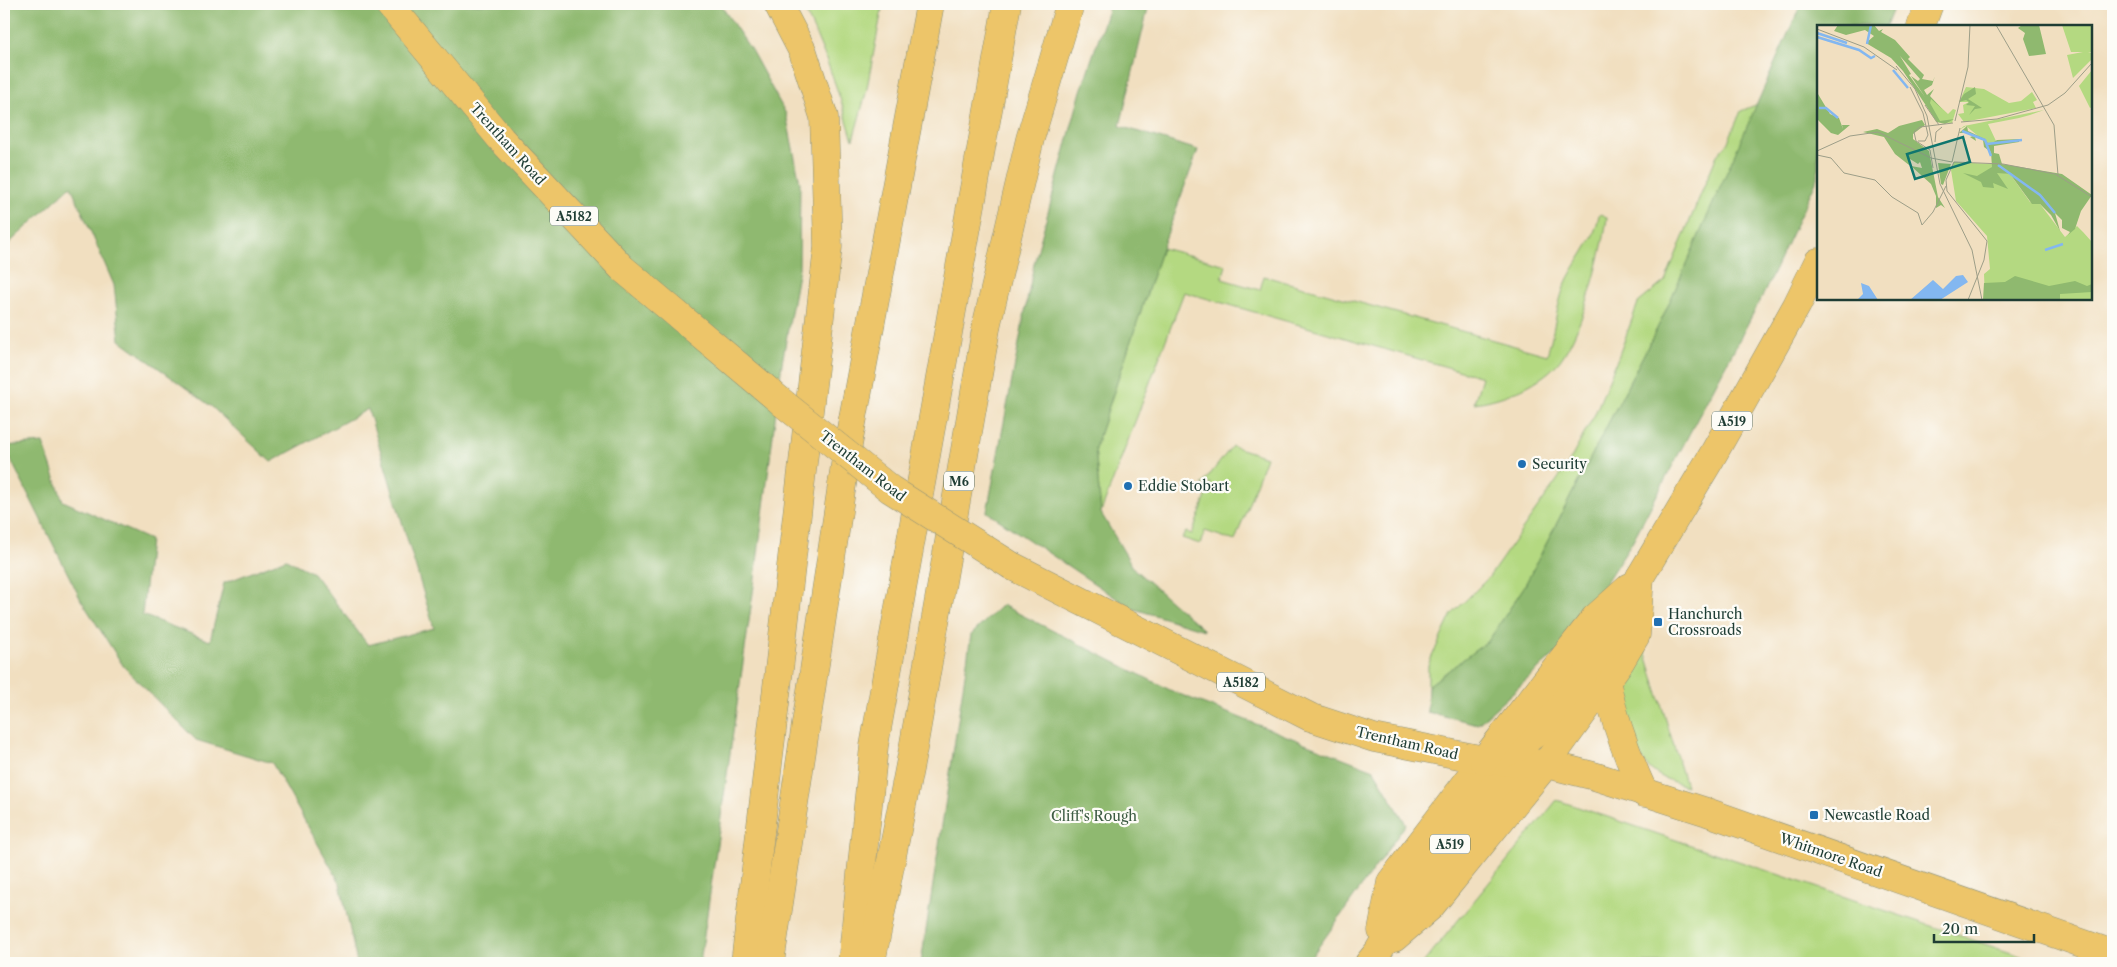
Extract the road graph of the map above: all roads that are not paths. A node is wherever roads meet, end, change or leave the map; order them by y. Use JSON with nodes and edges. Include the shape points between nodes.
{"nodes":[{"id":1,"x":389,"y":4,"type":"edge"},
{"id":2,"x":778,"y":4,"type":"edge"},
{"id":3,"x":930,"y":4,"type":"edge"},
{"id":4,"x":1007,"y":4,"type":"edge"},
{"id":5,"x":1070,"y":4,"type":"edge"},
{"id":6,"x":1930,"y":4,"type":"edge"},
{"id":7,"x":1921,"y":25,"type":"edge"},
{"id":8,"x":1817,"y":264,"type":"edge"},
{"id":9,"x":1640,"y":577,"type":"junction"},
{"id":10,"x":1606,"y":681,"type":"junction"},
{"id":11,"x":1484,"y":760,"type":"junction"},
{"id":12,"x":1546,"y":764,"type":"junction"},
{"id":13,"x":1644,"y":793,"type":"junction"},
{"id":14,"x":2113,"y":954,"type":"edge"},
{"id":15,"x":1373,"y":958,"type":"edge"},
{"id":16,"x":745,"y":963,"type":"edge"},
{"id":17,"x":770,"y":963,"type":"edge"},
{"id":18,"x":852,"y":963,"type":"edge"},
{"id":19,"x":871,"y":963,"type":"edge"}],
"edges":[{"from":1,"to":11,"type":"main road","name":"Trentham Road","number":"A5182","bridge":true,"via":[[502,139],[622,268],[890,489],[1012,566],[1310,717],[1374,738]]},
{"from":2,"to":16,"type":"main road","via":[[803,52],[824,117],[828,247]]},
{"from":3,"to":17,"type":"main road","via":[[848,444]]},
{"from":4,"to":18,"type":"main road","number":"M6","via":[[874,746]]},
{"from":5,"to":19,"type":"main road","number":"M6","via":[[1030,139],[987,323],[913,749]]},
{"from":6,"to":7,"type":"main road"},
{"from":8,"to":9,"type":"main road","number":"A519","via":[[1716,450]]},
{"from":9,"to":10,"type":"main road","number":"A519","via":[[1636,635]]},
{"from":9,"to":11,"type":"main road","number":"A519","via":[[1595,618]]},
{"from":10,"to":12,"type":"main road","number":"A519"},
{"from":10,"to":13,"type":"main road","via":[[1627,756]]},
{"from":11,"to":12,"type":"main road","number":"A5182"},
{"from":11,"to":15,"type":"main road","number":"A519","via":[[1391,882]]},
{"from":12,"to":13,"type":"main road","name":"Whitmore Road"},
{"from":12,"to":15,"type":"main road","number":"A519","via":[[1513,773],[1498,782],[1413,893]]},
{"from":13,"to":14,"type":"main road","name":"Whitmore Road","via":[[1716,815]]}]}
